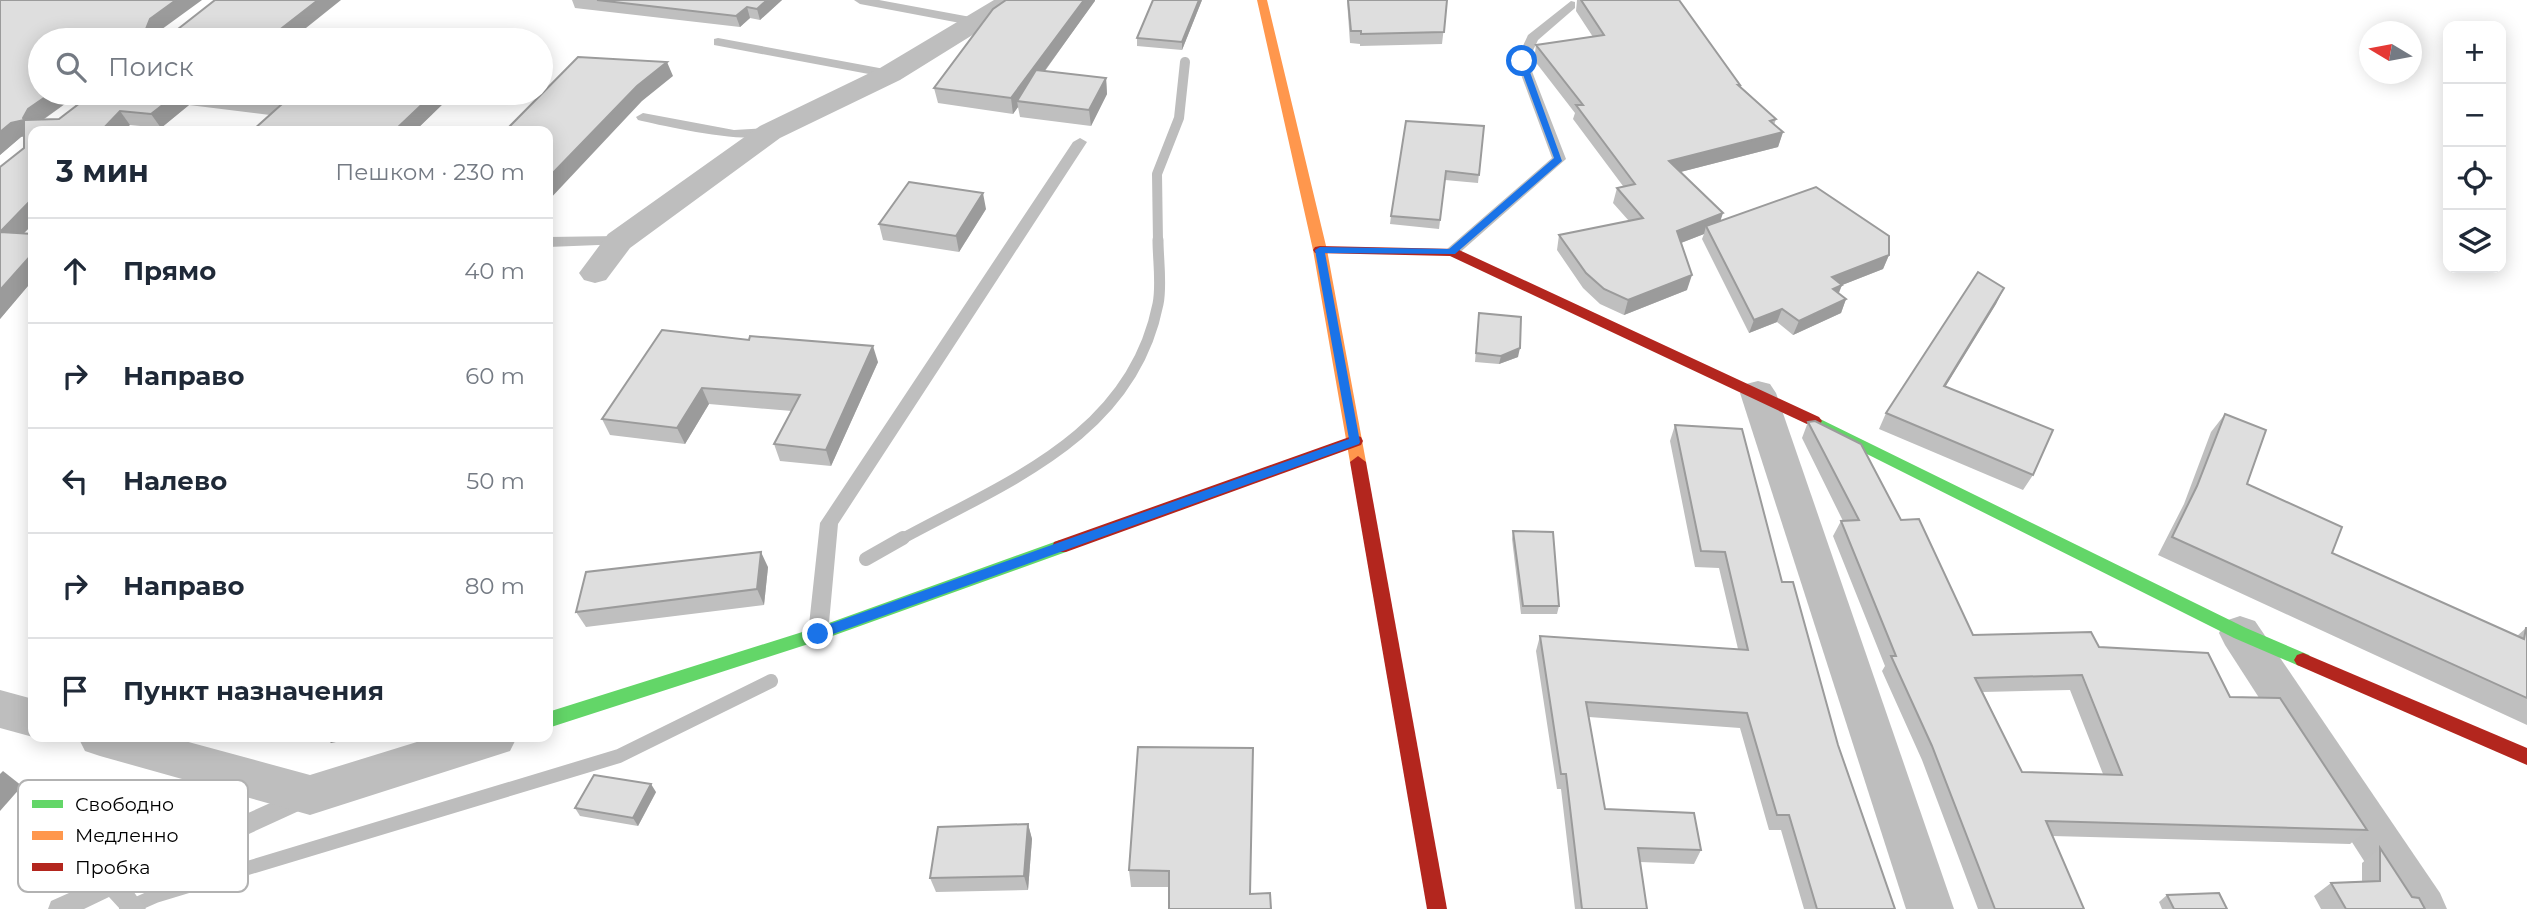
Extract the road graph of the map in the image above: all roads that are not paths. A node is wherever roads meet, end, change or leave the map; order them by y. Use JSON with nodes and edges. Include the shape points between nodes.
{"nodes":[{"id":1,"x":860,"y":0,"type":"edge"},
{"id":2,"x":1012,"y":0,"type":"edge"},
{"id":3,"x":1262,"y":0,"type":"edge"},
{"id":4,"x":1571,"y":5,"type":"dead end"},
{"id":5,"x":976,"y":22,"type":"junction"},
{"id":6,"x":718,"y":42,"type":"dead end"},
{"id":7,"x":890,"y":74,"type":"junction"},
{"id":8,"x":643,"y":117,"type":"dead end"},
{"id":9,"x":770,"y":132,"type":"junction"},
{"id":10,"x":1080,"y":142,"type":"dead end"},
{"id":11,"x":553,"y":242,"type":"edge"},
{"id":12,"x":619,"y":242,"type":"junction"},
{"id":13,"x":1320,"y":250,"type":"junction"},
{"id":14,"x":1452,"y":252,"type":"junction"},
{"id":15,"x":595,"y":273,"type":"dead end"},
{"id":16,"x":1758,"y":393,"type":"junction"},
{"id":17,"x":1355,"y":442,"type":"junction"},
{"id":18,"x":2240,"y":633,"type":"junction"},
{"id":19,"x":818,"y":634,"type":"junction"},
{"id":20,"x":0,"y":709,"type":"edge"},
{"id":21,"x":28,"y":717,"type":"edge"},
{"id":22,"x":553,"y":718,"type":"edge"},
{"id":23,"x":118,"y":742,"type":"edge"},
{"id":24,"x":479,"y":742,"type":"edge"},
{"id":25,"x":2527,"y":757,"type":"edge"},
{"id":26,"x":310,"y":795,"type":"junction"},
{"id":27,"x":248,"y":829,"type":"edge"},
{"id":28,"x":124,"y":897,"type":"edge"},
{"id":29,"x":59,"y":909,"type":"edge"},
{"id":30,"x":1437,"y":909,"type":"edge"},
{"id":31,"x":1930,"y":909,"type":"edge"},
{"id":32,"x":2423,"y":909,"type":"edge"}],
"edges":[{"from":1,"to":5,"type":"lane"},
{"from":2,"to":5,"type":"street"},
{"from":3,"to":13,"type":"street"},
{"from":4,"to":14,"type":"lane","via":[[1532,38],[1522,61],[1559,159]]},
{"from":5,"to":7,"type":"street"},
{"from":6,"to":7,"type":"lane"},
{"from":7,"to":9,"type":"street"},
{"from":8,"to":9,"type":"lane","via":[[734,134]]},
{"from":9,"to":12,"type":"street"},
{"from":10,"to":19,"type":"lane","via":[[829,523]]},
{"from":11,"to":12,"type":"lane"},
{"from":12,"to":15,"type":"street"},
{"from":13,"to":14,"type":"street"},
{"from":13,"to":17,"type":"street"},
{"from":14,"to":16,"type":"street"},
{"from":16,"to":18,"type":"street"},
{"from":16,"to":31,"type":"street"},
{"from":17,"to":19,"type":"street"},
{"from":17,"to":30,"type":"street"},
{"from":18,"to":25,"type":"street"},
{"from":18,"to":32,"type":"street"},
{"from":19,"to":22,"type":"street"},
{"from":20,"to":21,"type":"street"},
{"from":23,"to":26,"type":"street"},
{"from":24,"to":26,"type":"street"},
{"from":26,"to":27,"type":"lane"},
{"from":28,"to":29,"type":"lane"}]}
